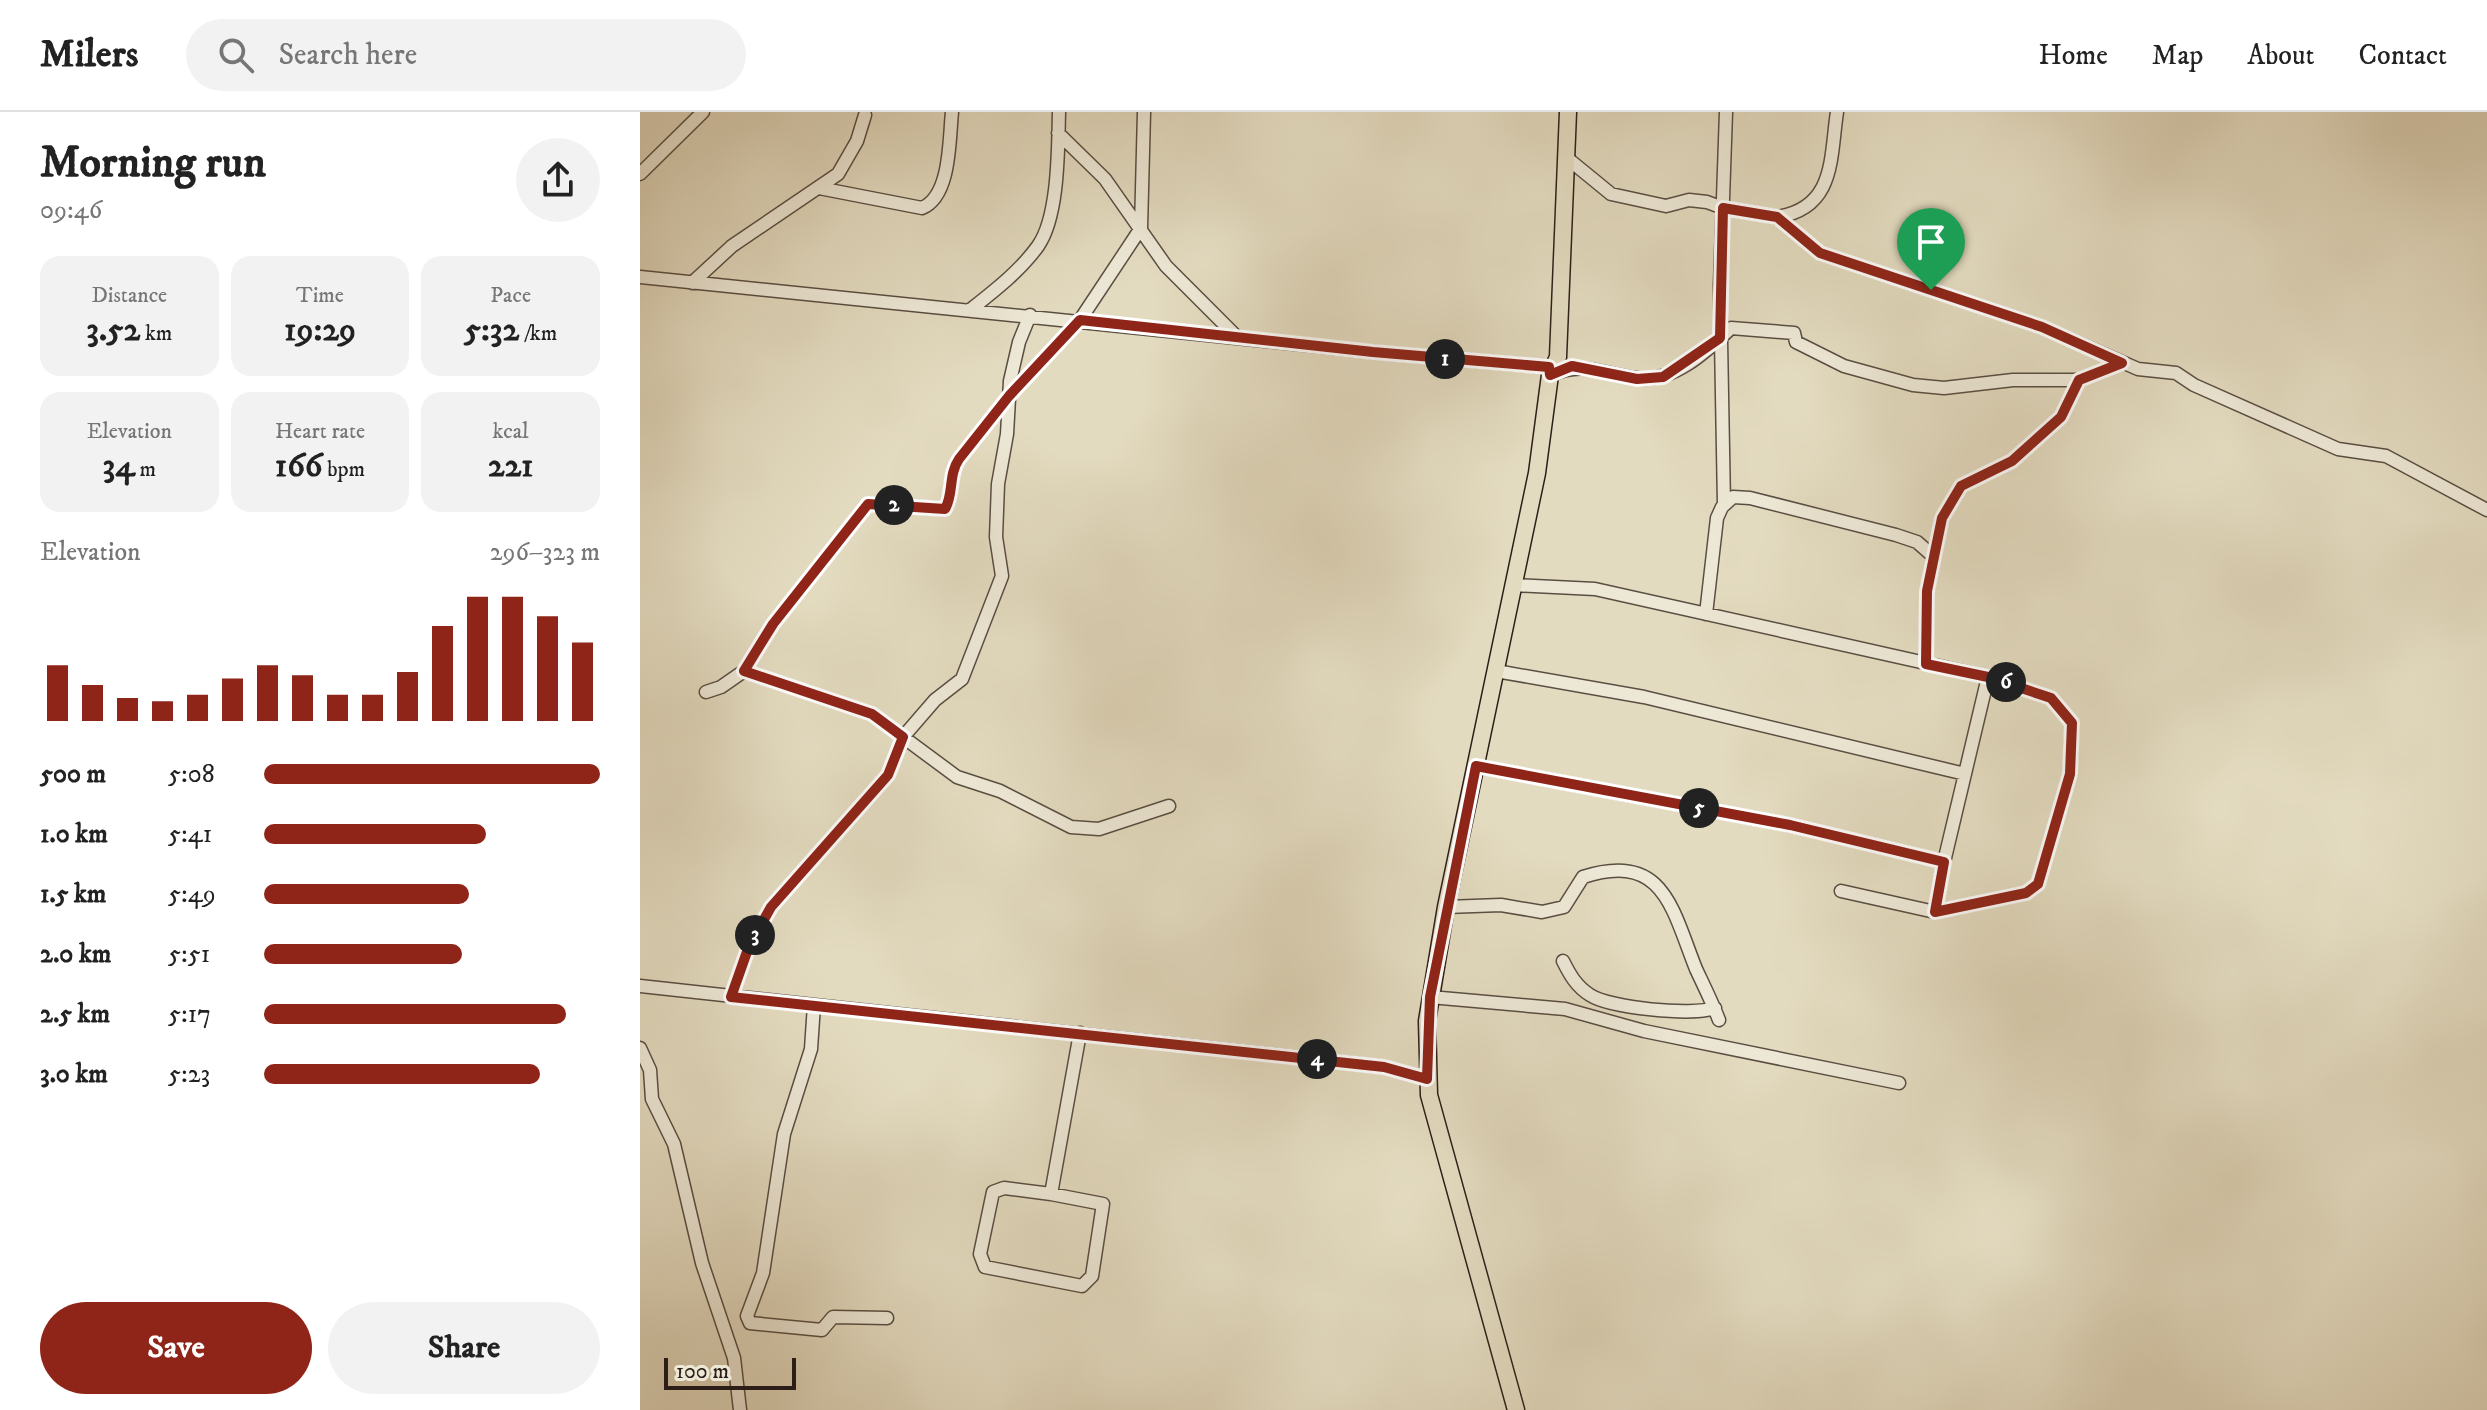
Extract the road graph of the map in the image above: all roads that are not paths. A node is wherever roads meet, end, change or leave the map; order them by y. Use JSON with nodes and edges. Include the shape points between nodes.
{"nodes":[{"id":1,"x":703,"y":112,"type":"edge"},
{"id":2,"x":952,"y":112,"type":"edge"},
{"id":3,"x":1059,"y":112,"type":"edge"},
{"id":4,"x":1144,"y":112,"type":"edge"},
{"id":5,"x":1568,"y":112,"type":"edge"},
{"id":6,"x":1726,"y":112,"type":"edge"},
{"id":7,"x":1837,"y":112,"type":"edge"},
{"id":8,"x":865,"y":115,"type":"dead end"},
{"id":9,"x":1058,"y":133,"type":"junction"},
{"id":10,"x":1567,"y":158,"type":"junction"},
{"id":11,"x":640,"y":174,"type":"edge"},
{"id":12,"x":819,"y":188,"type":"junction"},
{"id":13,"x":1723,"y":208,"type":"junction"},
{"id":14,"x":1777,"y":217,"type":"junction"},
{"id":15,"x":1141,"y":228,"type":"junction"},
{"id":16,"x":640,"y":277,"type":"edge"},
{"id":17,"x":692,"y":283,"type":"junction"},
{"id":18,"x":970,"y":310,"type":"junction"},
{"id":19,"x":1030,"y":315,"type":"junction"},
{"id":20,"x":1080,"y":320,"type":"junction"},
{"id":21,"x":1238,"y":338,"type":"junction"},
{"id":22,"x":1720,"y":338,"type":"junction"},
{"id":23,"x":2122,"y":363,"type":"junction"},
{"id":24,"x":1550,"y":375,"type":"junction"},
{"id":25,"x":2079,"y":380,"type":"junction"},
{"id":26,"x":1009,"y":396,"type":"junction"},
{"id":27,"x":1724,"y":505,"type":"junction"},
{"id":28,"x":2487,"y":510,"type":"edge"},
{"id":29,"x":1933,"y":556,"type":"junction"},
{"id":30,"x":1513,"y":585,"type":"junction"},
{"id":31,"x":1706,"y":614,"type":"junction"},
{"id":32,"x":1926,"y":664,"type":"junction"},
{"id":33,"x":744,"y":671,"type":"junction"},
{"id":34,"x":1496,"y":671,"type":"junction"},
{"id":35,"x":1988,"y":677,"type":"junction"},
{"id":36,"x":706,"y":692,"type":"dead end"},
{"id":37,"x":903,"y":737,"type":"junction"},
{"id":38,"x":1476,"y":766,"type":"junction"},
{"id":39,"x":1965,"y":774,"type":"junction"},
{"id":40,"x":1169,"y":806,"type":"dead end"},
{"id":41,"x":1944,"y":862,"type":"junction"},
{"id":42,"x":1841,"y":891,"type":"dead end"},
{"id":43,"x":1446,"y":907,"type":"junction"},
{"id":44,"x":1935,"y":912,"type":"junction"},
{"id":45,"x":1563,"y":961,"type":"dead end"},
{"id":46,"x":640,"y":986,"type":"edge"},
{"id":47,"x":731,"y":997,"type":"junction"},
{"id":48,"x":1430,"y":997,"type":"junction"},
{"id":49,"x":814,"y":1005,"type":"junction"},
{"id":50,"x":1080,"y":1033,"type":"junction"},
{"id":51,"x":640,"y":1048,"type":"edge"},
{"id":52,"x":1427,"y":1079,"type":"junction"},
{"id":53,"x":1899,"y":1083,"type":"dead end"},
{"id":54,"x":1051,"y":1194,"type":"junction"},
{"id":55,"x":887,"y":1318,"type":"dead end"},
{"id":56,"x":740,"y":1410,"type":"edge"},
{"id":57,"x":1516,"y":1410,"type":"edge"}],
"edges":[{"from":1,"to":11,"type":"street"},
{"from":2,"to":12,"type":"street","via":[[942,183],[931,204],[922,208]]},
{"from":3,"to":9,"type":"street"},
{"from":4,"to":15,"type":"street"},
{"from":5,"to":10,"type":"main road"},
{"from":6,"to":13,"type":"street"},
{"from":7,"to":14,"type":"street","via":[[1836,148],[1826,182],[1809,205]]},
{"from":8,"to":12,"type":"street","via":[[838,174]]},
{"from":9,"to":15,"type":"street","via":[[1105,179]]},
{"from":9,"to":18,"type":"street","via":[[1056,177],[1039,244],[1001,286]]},
{"from":10,"to":13,"type":"street","via":[[1611,194],[1666,206],[1689,200]]},
{"from":10,"to":24,"type":"main road","via":[[1558,357]]},
{"from":12,"to":17,"type":"street","via":[[732,246]]},
{"from":13,"to":14,"type":"street"},
{"from":13,"to":22,"type":"street"},
{"from":14,"to":23,"type":"street","via":[[1820,253],[2042,327]]},
{"from":15,"to":20,"type":"street"},
{"from":15,"to":21,"type":"street","via":[[1166,266]]},
{"from":16,"to":17,"type":"street"},
{"from":17,"to":18,"type":"street"},
{"from":18,"to":19,"type":"street"},
{"from":19,"to":20,"type":"street"},
{"from":19,"to":26,"type":"street"},
{"from":20,"to":21,"type":"street"},
{"from":20,"to":26,"type":"street"},
{"from":21,"to":24,"type":"street","via":[[1549,367]]},
{"from":22,"to":24,"type":"street","via":[[1663,377],[1637,379],[1572,366]]},
{"from":22,"to":25,"type":"street","via":[[1731,328],[1785,330],[1811,352],[1913,385]]},
{"from":22,"to":27,"type":"street"},
{"from":23,"to":25,"type":"street"},
{"from":23,"to":28,"type":"street","via":[[2176,373],[2338,449],[2386,456]]},
{"from":24,"to":30,"type":"main road","via":[[1537,473]]},
{"from":25,"to":29,"type":"street","via":[[2061,417],[2012,461],[1961,486],[1942,518]]},
{"from":26,"to":33,"type":"street","via":[[952,468],[945,509],[868,504],[773,624]]},
{"from":26,"to":37,"type":"street","via":[[998,484],[996,537],[1002,576],[962,679]]},
{"from":27,"to":29,"type":"street","via":[[1733,497],[1750,498],[1829,517],[1917,542]]},
{"from":27,"to":31,"type":"street","via":[[1717,518]]},
{"from":29,"to":32,"type":"street"},
{"from":30,"to":31,"type":"street","via":[[1595,589]]},
{"from":30,"to":34,"type":"main road"},
{"from":31,"to":32,"type":"street"},
{"from":32,"to":35,"type":"street"},
{"from":33,"to":36,"type":"street"},
{"from":33,"to":37,"type":"street","via":[[872,714]]},
{"from":34,"to":38,"type":"main road"},
{"from":34,"to":39,"type":"street","via":[[1644,697]]},
{"from":35,"to":39,"type":"street"},
{"from":35,"to":44,"type":"street","via":[[2051,698],[2072,723],[2067,788],[2038,884],[2026,893]]},
{"from":37,"to":40,"type":"street","via":[[957,777],[1000,791],[1071,827],[1099,829]]},
{"from":37,"to":47,"type":"street","via":[[888,775],[771,907],[749,946]]},
{"from":38,"to":41,"type":"street","via":[[1790,825]]},
{"from":38,"to":43,"type":"main road"},
{"from":39,"to":41,"type":"street"},
{"from":41,"to":44,"type":"street"},
{"from":42,"to":44,"type":"street"},
{"from":43,"to":45,"type":"street","via":[[1501,905],[1542,912],[1564,907],[1583,877],[1608,869],[1639,872],[1675,909],[1717,1014],[1593,997],[1573,982]]},
{"from":43,"to":48,"type":"main road"},
{"from":46,"to":47,"type":"street"},
{"from":47,"to":49,"type":"street"},
{"from":48,"to":52,"type":"main road"},
{"from":48,"to":53,"type":"street","via":[[1565,1009],[1644,1031]]},
{"from":49,"to":50,"type":"street"},
{"from":49,"to":55,"type":"street","via":[[811,1049],[784,1134],[763,1273],[747,1316],[750,1323],[803,1331],[822,1330],[833,1317]]},
{"from":50,"to":52,"type":"street","via":[[1384,1067]]},
{"from":50,"to":54,"type":"street"},
{"from":51,"to":56,"type":"street","via":[[650,1070],[652,1099],[674,1144],[702,1263],[734,1358]]},
{"from":52,"to":57,"type":"main road"},
{"from":54,"to":54,"type":"street","via":[[1004,1188],[993,1192],[980,1254],[985,1267],[1082,1286],[1088,1282],[1103,1204]]}]}
